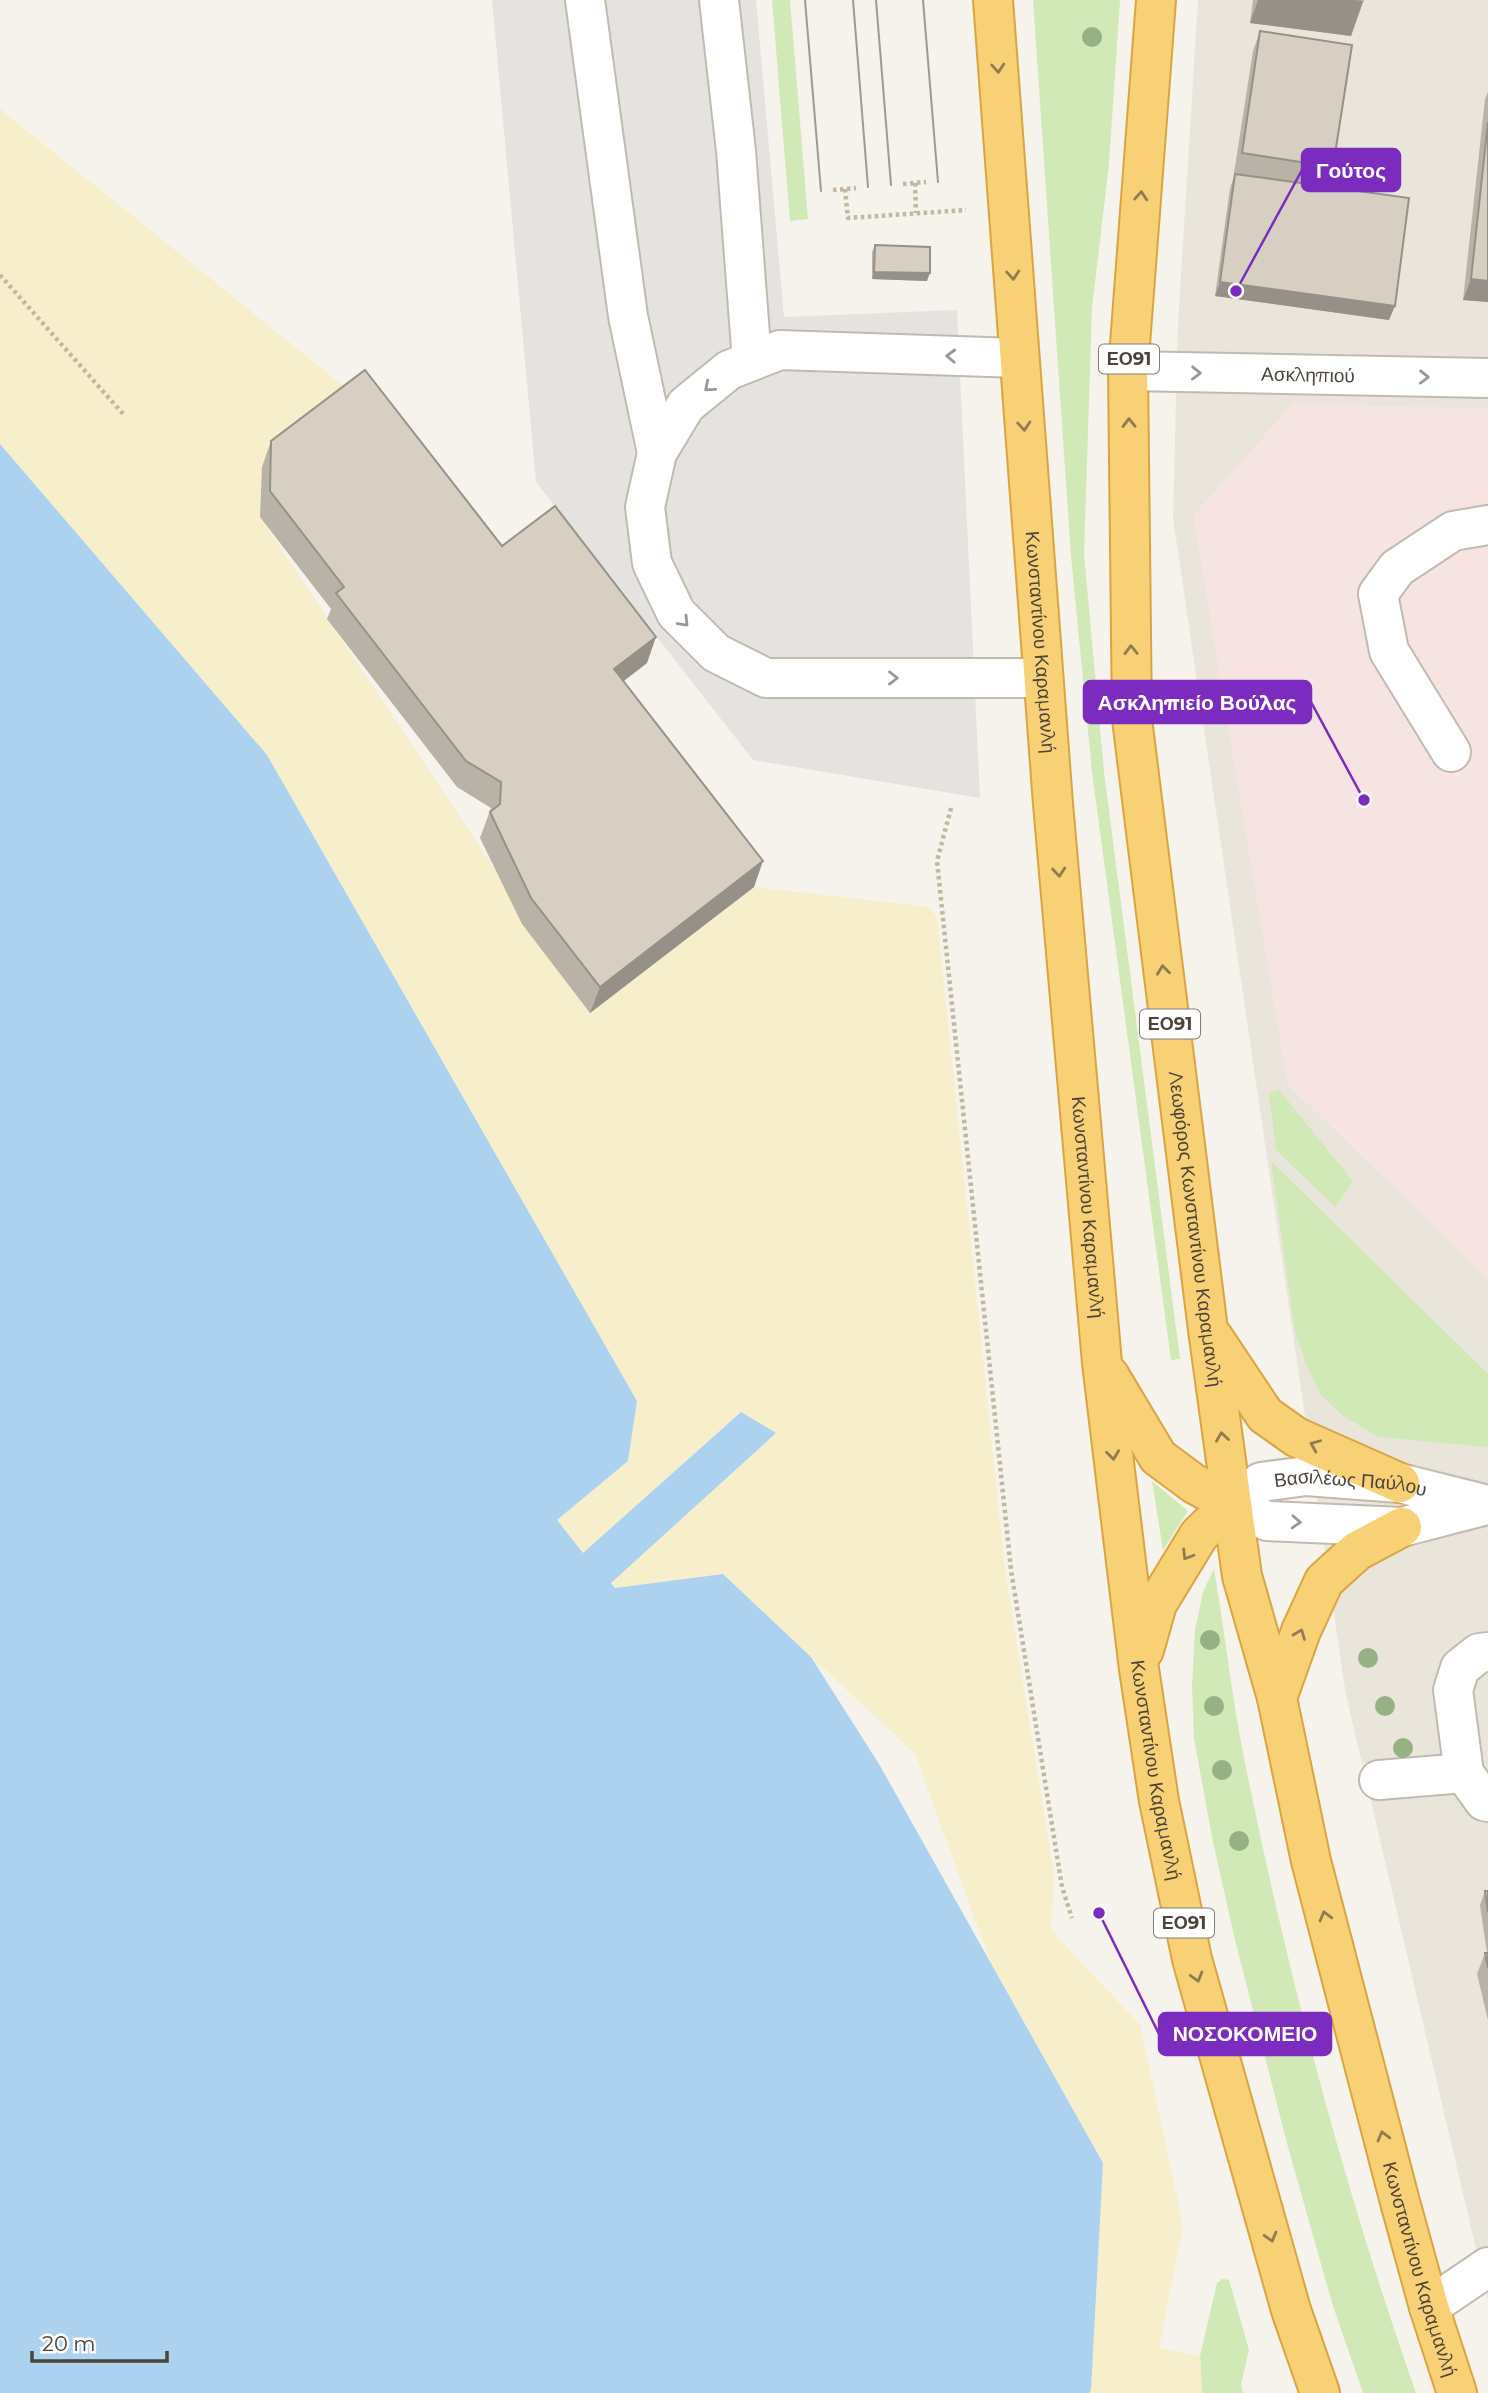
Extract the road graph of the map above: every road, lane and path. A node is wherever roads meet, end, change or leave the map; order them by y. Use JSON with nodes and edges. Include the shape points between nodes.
{"nodes":[{"id":1,"x":585,"y":0,"type":"edge"},
{"id":2,"x":719,"y":0,"type":"edge"},
{"id":3,"x":993,"y":0,"type":"edge"},
{"id":4,"x":1156,"y":0,"type":"edge"},
{"id":5,"x":926,"y":182,"type":"dead end"},
{"id":6,"x":915,"y":183,"type":"junction"},
{"id":7,"x":903,"y":184,"type":"dead end"},
{"id":8,"x":856,"y":188,"type":"dead end"},
{"id":9,"x":845,"y":189,"type":"junction"},
{"id":10,"x":833,"y":190,"type":"dead end"},
{"id":11,"x":1009,"y":206,"type":"junction"},
{"id":12,"x":916,"y":214,"type":"junction"},
{"id":13,"x":0,"y":275,"type":"edge"},
{"id":14,"x":1019,"y":358,"type":"junction"},
{"id":15,"x":752,"y":361,"type":"junction"},
{"id":16,"x":1128,"y":371,"type":"junction"},
{"id":17,"x":1488,"y":379,"type":"edge"},
{"id":18,"x":124,"y":415,"type":"dead end"},
{"id":19,"x":657,"y":453,"type":"junction"},
{"id":20,"x":1488,"y":525,"type":"edge"},
{"id":21,"x":1043,"y":678,"type":"junction"},
{"id":22,"x":1451,"y":752,"type":"dead end"},
{"id":23,"x":951,"y":808,"type":"dead end"},
{"id":24,"x":1208,"y":1330,"type":"junction"},
{"id":25,"x":1102,"y":1363,"type":"junction"},
{"id":26,"x":1400,"y":1483,"type":"junction"},
{"id":27,"x":1231,"y":1504,"type":"junction"},
{"id":28,"x":1488,"y":1505,"type":"edge"},
{"id":29,"x":1402,"y":1527,"type":"junction"},
{"id":30,"x":1488,"y":1652,"type":"edge"},
{"id":31,"x":1139,"y":1670,"type":"junction"},
{"id":32,"x":1277,"y":1698,"type":"junction"},
{"id":33,"x":1283,"y":1735,"type":"joint"},
{"id":34,"x":1464,"y":1773,"type":"junction"},
{"id":35,"x":1379,"y":1780,"type":"dead end"},
{"id":36,"x":1488,"y":1802,"type":"edge"},
{"id":37,"x":1072,"y":1918,"type":"dead end"},
{"id":38,"x":1488,"y":2267,"type":"edge"},
{"id":39,"x":1429,"y":2307,"type":"junction"},
{"id":40,"x":1320,"y":2393,"type":"edge"},
{"id":41,"x":1457,"y":2393,"type":"edge"}],
"edges":[{"from":1,"to":19,"type":"street","via":[[628,316]]},
{"from":2,"to":15,"type":"street"},
{"from":3,"to":11,"type":"highway","name":"Κωνσταντίνου Καραμανλή","number":"ΕΟ91","one_way":true},
{"from":16,"to":4,"type":"highway","number":"ΕΟ91","one_way":true},
{"from":5,"to":6,"type":"path"},
{"from":6,"to":7,"type":"path"},
{"from":6,"to":12,"type":"path"},
{"from":8,"to":9,"type":"path"},
{"from":9,"to":10,"type":"path"},
{"from":9,"to":12,"type":"path","via":[[848,218]]},
{"from":11,"to":12,"type":"path"},
{"from":11,"to":14,"type":"highway","name":"Κωνσταντίνου Καραμανλή","number":"ΕΟ91","one_way":true},
{"from":13,"to":18,"type":"path"},
{"from":14,"to":15,"type":"street","one_way":true,"via":[[780,350]]},
{"from":14,"to":21,"type":"highway","name":"Κωνσταντίνου Καραμανλή","number":"ΕΟ91","one_way":true},
{"from":15,"to":19,"type":"street","one_way":true,"via":[[729,370],[686,405]]},
{"from":16,"to":17,"type":"street","name":"Ασκληπιού","one_way":true},
{"from":24,"to":16,"type":"highway","name":"Λεωφόρος Κωνσταντίνου Καραμανλή","number":"ΕΟ91","one_way":true,"via":[[1132,719]]},
{"from":19,"to":21,"type":"street","one_way":true,"via":[[645,507],[652,562],[676,613],[716,653],[766,678]]},
{"from":20,"to":22,"type":"street","via":[[1453,531],[1397,568],[1378,594],[1389,651]]},
{"from":21,"to":25,"type":"highway","name":"Κωνσταντίνου Καραμανλή","number":"ΕΟ91","one_way":true},
{"from":23,"to":37,"type":"path","via":[[937,861],[1011,1570],[1062,1887]]},
{"from":26,"to":24,"type":"highway","one_way":true,"via":[[1296,1437],[1265,1415]]},
{"from":27,"to":24,"type":"highway","name":"Λεωφόρος Κωνσταντίνου Καραμανλή","number":"ΕΟ91","one_way":true},
{"from":25,"to":27,"type":"highway","via":[[1158,1457]]},
{"from":25,"to":31,"type":"highway","name":"Κωνσταντίνου Καραμανλή","number":"ΕΟ91","one_way":true},
{"from":26,"to":27,"type":"street","name":"Βασιλέως Παύλου","via":[[1306,1476],[1261,1482]]},
{"from":26,"to":28,"type":"street","name":"Βασιλέως Παύλου"},
{"from":27,"to":29,"type":"street","name":"Βασιλέως Παύλου","one_way":true,"via":[[1266,1521]]},
{"from":27,"to":31,"type":"highway","one_way":true,"via":[[1199,1535],[1157,1604]]},
{"from":27,"to":32,"type":"highway","name":"Λεωφόρος Κωνσταντίνου Καραμανλή","number":"ΕΟ91","via":[[1241,1576]]},
{"from":28,"to":29,"type":"street","name":"Βασιλέως Παύλου"},
{"from":32,"to":29,"type":"highway","one_way":true,"via":[[1300,1631],[1324,1581],[1357,1551]]},
{"from":30,"to":34,"type":"street","via":[[1479,1653],[1460,1668],[1453,1690]]},
{"from":31,"to":40,"type":"highway","name":"Κωνσταντίνου Καραμανλή","number":"ΕΟ91","one_way":true,"via":[[1159,1801],[1192,1959],[1291,2310]]},
{"from":32,"to":33,"type":"highway","name":"Λεωφόρος Κωνσταντίνου Καραμανλή","number":"ΕΟ91"},
{"from":39,"to":33,"type":"highway","name":"Κωνσταντίνου Καραμανλή","number":"ΕΟ91","one_way":true,"via":[[1311,1861]]},
{"from":34,"to":35,"type":"street"},
{"from":34,"to":36,"type":"street"},
{"from":38,"to":39,"type":"street"},
{"from":39,"to":41,"type":"highway","name":"Κωνσταντίνου Καραμανλή","number":"ΕΟ91"}]}
